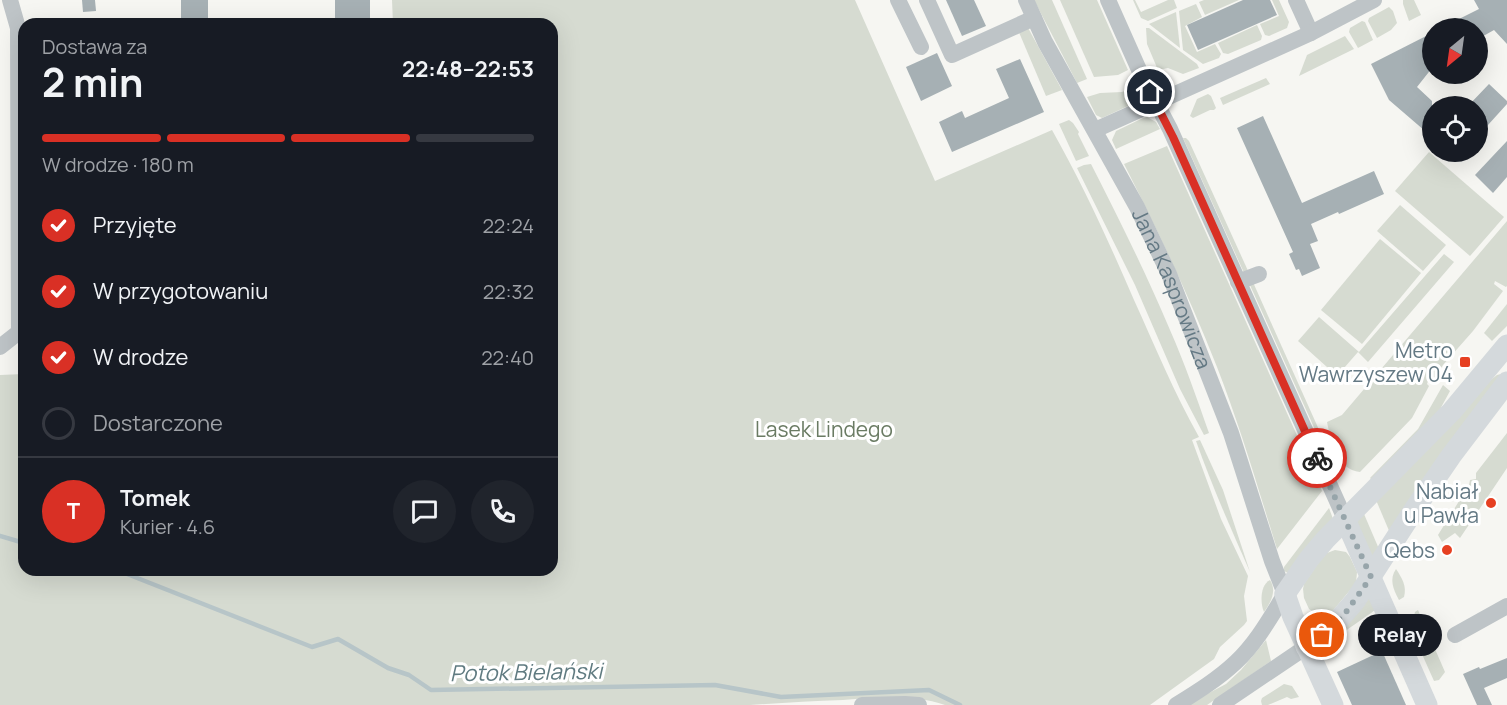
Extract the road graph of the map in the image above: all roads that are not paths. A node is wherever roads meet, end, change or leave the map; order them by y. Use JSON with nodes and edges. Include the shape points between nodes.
{"nodes":[{"id":1,"x":10,"y":0,"type":"edge"},
{"id":2,"x":898,"y":0,"type":"edge"},
{"id":3,"x":927,"y":0,"type":"edge"},
{"id":4,"x":1026,"y":0,"type":"edge"},
{"id":5,"x":1108,"y":0,"type":"edge"},
{"id":6,"x":1296,"y":0,"type":"edge"},
{"id":7,"x":1374,"y":0,"type":"edge"},
{"id":8,"x":1034,"y":18,"type":"junction"},
{"id":9,"x":18,"y":28,"type":"edge"},
{"id":10,"x":1311,"y":33,"type":"junction"},
{"id":11,"x":921,"y":47,"type":"dead end"},
{"id":12,"x":1156,"y":103,"type":"junction"},
{"id":13,"x":1095,"y":130,"type":"junction"},
{"id":14,"x":1259,"y":274,"type":"dead end"},
{"id":15,"x":1238,"y":282,"type":"junction"},
{"id":16,"x":18,"y":333,"type":"edge"},
{"id":17,"x":0,"y":347,"type":"edge"},
{"id":18,"x":1503,"y":356,"type":"edge"},
{"id":19,"x":1507,"y":382,"type":"edge"},
{"id":20,"x":1345,"y":519,"type":"junction"},
{"id":21,"x":1371,"y":577,"type":"junction"},
{"id":22,"x":1285,"y":594,"type":"junction"},
{"id":23,"x":1507,"y":606,"type":"edge"},
{"id":24,"x":1335,"y":624,"type":"junction"},
{"id":25,"x":1455,"y":635,"type":"dead end"},
{"id":26,"x":1306,"y":647,"type":"junction"},
{"id":27,"x":1247,"y":697,"type":"edge"},
{"id":28,"x":862,"y":705,"type":"edge"},
{"id":29,"x":919,"y":705,"type":"edge"},
{"id":30,"x":1176,"y":705,"type":"edge"},
{"id":31,"x":1220,"y":705,"type":"edge"},
{"id":32,"x":1333,"y":705,"type":"edge"},
{"id":33,"x":1427,"y":705,"type":"edge"}],
"edges":[{"from":1,"to":9,"type":"street"},
{"from":2,"to":11,"type":"street"},
{"from":3,"to":8,"type":"street","via":[[952,55]]},
{"from":4,"to":8,"type":"street","name":"Jana Kasprowicza"},
{"from":5,"to":12,"type":"street"},
{"from":6,"to":10,"type":"street"},
{"from":7,"to":10,"type":"street"},
{"from":8,"to":13,"type":"street","name":"Jana Kasprowicza"},
{"from":10,"to":12,"type":"street"},
{"from":12,"to":13,"type":"street"},
{"from":12,"to":15,"type":"street"},
{"from":13,"to":22,"type":"street","name":"Jana Kasprowicza","via":[[1169,274],[1231,432]]},
{"from":14,"to":15,"type":"street"},
{"from":15,"to":20,"type":"street"},
{"from":16,"to":17,"type":"street"},
{"from":18,"to":20,"type":"main road"},
{"from":19,"to":21,"type":"main road","via":[[1451,456]]},
{"from":20,"to":21,"type":"main road"},
{"from":20,"to":22,"type":"main road","via":[[1309,559]]},
{"from":21,"to":24,"type":"main road"},
{"from":21,"to":33,"type":"main road"},
{"from":22,"to":24,"type":"main road","via":[[1303,615]]},
{"from":22,"to":26,"type":"main road"},
{"from":22,"to":30,"type":"street","via":[[1236,662]]},
{"from":23,"to":25,"type":"street"},
{"from":24,"to":26,"type":"main road"},
{"from":26,"to":27,"type":"street"},
{"from":26,"to":32,"type":"main road"},
{"from":27,"to":31,"type":"street"},
{"from":28,"to":29,"type":"street"}]}
